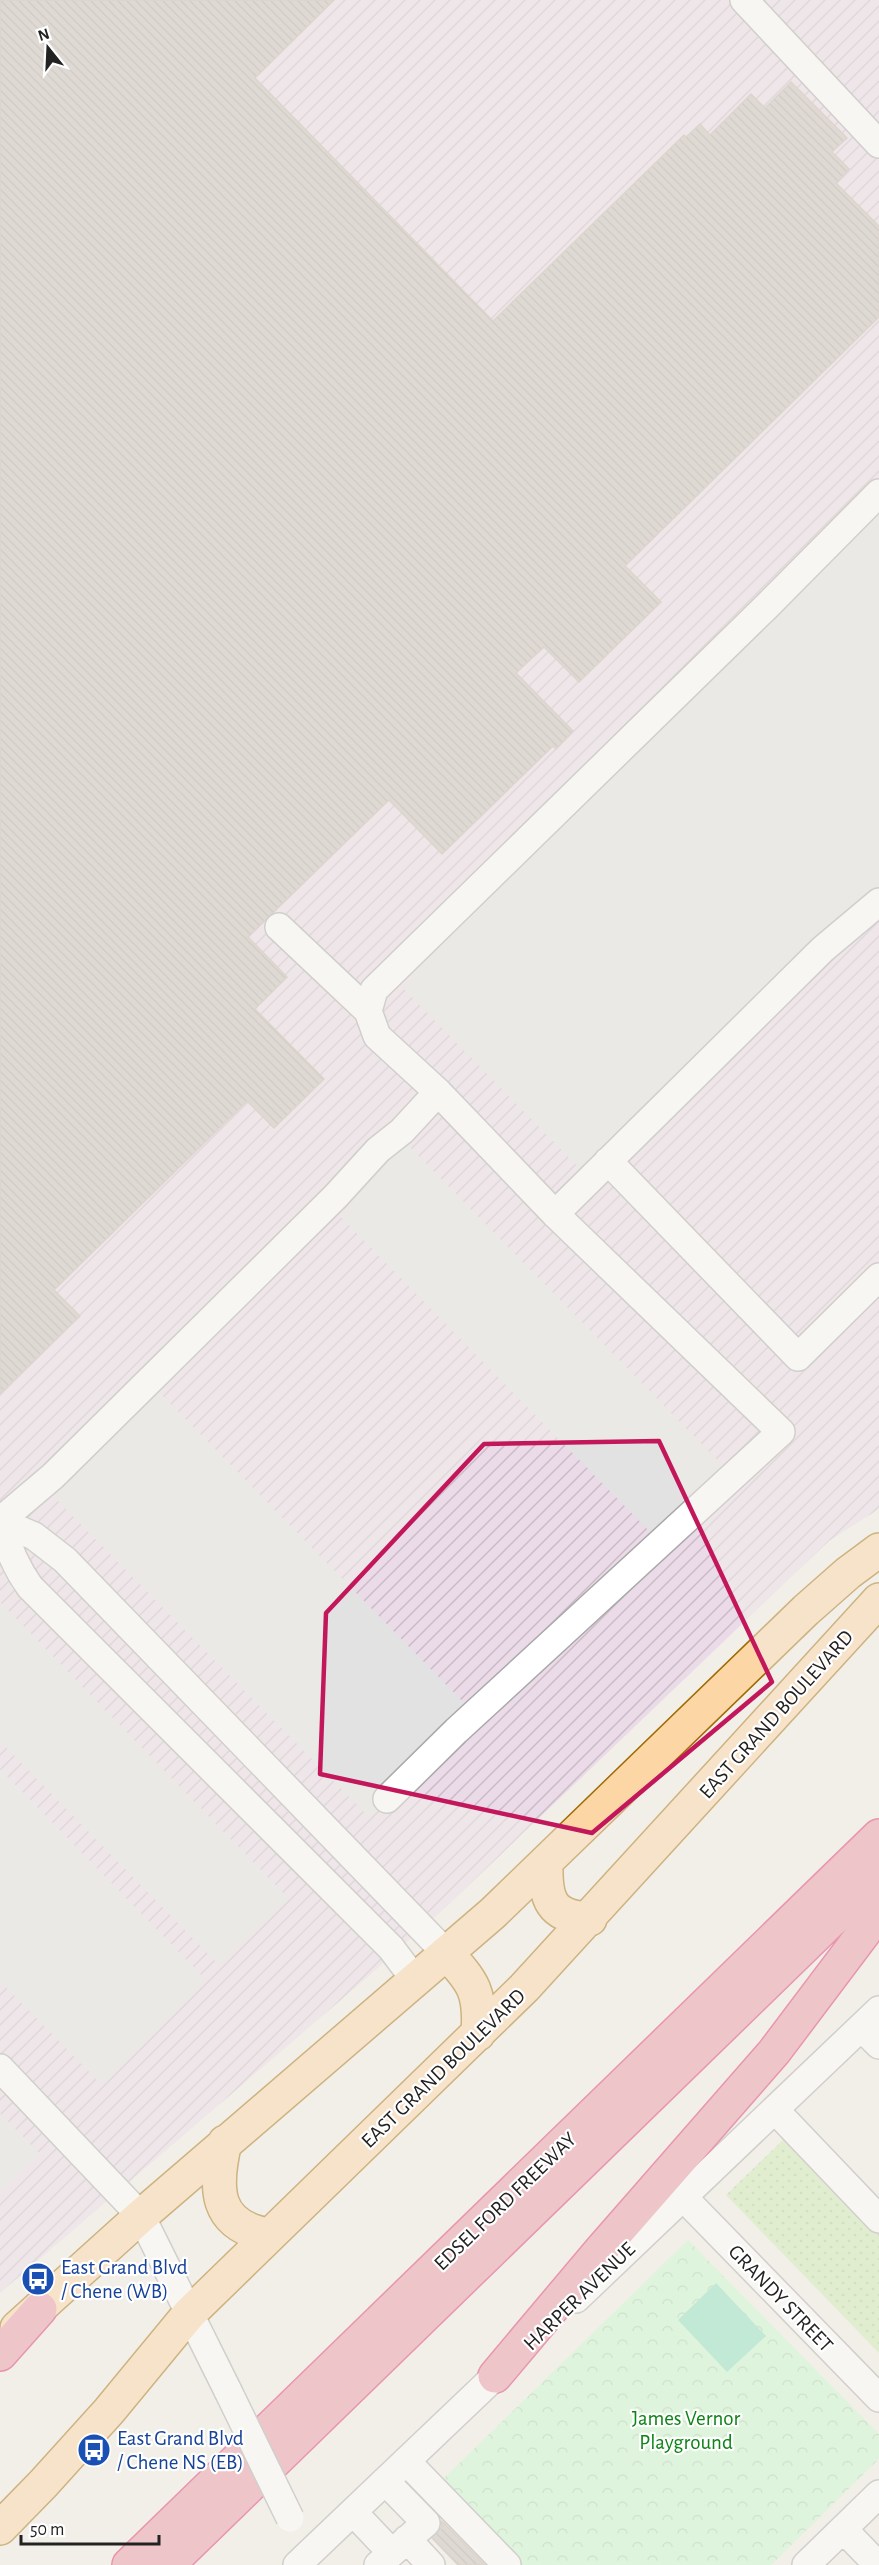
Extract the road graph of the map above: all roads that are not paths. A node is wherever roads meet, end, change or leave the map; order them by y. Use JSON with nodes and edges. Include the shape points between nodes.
{"nodes":[{"id":1,"x":744,"y":0,"type":"edge"},
{"id":2,"x":879,"y":144,"type":"edge"},
{"id":3,"x":879,"y":494,"type":"edge"},
{"id":4,"x":879,"y":902,"type":"edge"},
{"id":5,"x":279,"y":927,"type":"dead end"},
{"id":6,"x":368,"y":1011,"type":"junction"},
{"id":7,"x":438,"y":1092,"type":"junction"},
{"id":8,"x":608,"y":1161,"type":"junction"},
{"id":9,"x":555,"y":1214,"type":"junction"},
{"id":10,"x":879,"y":1277,"type":"edge"},
{"id":11,"x":0,"y":1522,"type":"edge"},
{"id":12,"x":879,"y":1550,"type":"edge"},
{"id":13,"x":879,"y":1600,"type":"edge"},
{"id":14,"x":387,"y":1799,"type":"dead end"},
{"id":15,"x":879,"y":1836,"type":"edge"},
{"id":16,"x":546,"y":1863,"type":"junction"},
{"id":17,"x":879,"y":1874,"type":"edge"},
{"id":18,"x":879,"y":1908,"type":"edge"},
{"id":19,"x":590,"y":1919,"type":"junction"},
{"id":20,"x":446,"y":1953,"type":"junction"},
{"id":21,"x":415,"y":1980,"type":"junction"},
{"id":22,"x":873,"y":2027,"type":"edge"},
{"id":23,"x":478,"y":2034,"type":"junction"},
{"id":24,"x":0,"y":2068,"type":"edge"},
{"id":25,"x":775,"y":2110,"type":"junction"},
{"id":26,"x":225,"y":2142,"type":"junction"},
{"id":27,"x":683,"y":2197,"type":"junction"},
{"id":28,"x":141,"y":2216,"type":"junction"},
{"id":29,"x":879,"y":2219,"type":"edge"},
{"id":30,"x":270,"y":2235,"type":"junction"},
{"id":31,"x":40,"y":2309,"type":"junction"},
{"id":32,"x":189,"y":2314,"type":"junction"},
{"id":33,"x":0,"y":2343,"type":"edge"},
{"id":34,"x":0,"y":2354,"type":"edge"},
{"id":35,"x":495,"y":2376,"type":"junction"},
{"id":36,"x":879,"y":2398,"type":"edge"},
{"id":37,"x":406,"y":2461,"type":"junction"},
{"id":38,"x":385,"y":2481,"type":"junction"},
{"id":39,"x":879,"y":2494,"type":"edge"},
{"id":40,"x":353,"y":2512,"type":"junction"},
{"id":41,"x":0,"y":2528,"type":"edge"},
{"id":42,"x":843,"y":2529,"type":"junction"},
{"id":43,"x":392,"y":2552,"type":"edge"},
{"id":44,"x":311,"y":2560,"type":"edge"},
{"id":45,"x":129,"y":2565,"type":"edge"},
{"id":46,"x":168,"y":2565,"type":"edge"},
{"id":47,"x":431,"y":2565,"type":"edge"},
{"id":48,"x":507,"y":2565,"type":"edge"},
{"id":49,"x":806,"y":2565,"type":"edge"},
{"id":50,"x":878,"y":2565,"type":"edge"}],
"edges":[{"from":1,"to":2,"type":"street"},
{"from":3,"to":6,"type":"street","via":[[374,990]]},
{"from":4,"to":8,"type":"street","via":[[823,949]]},
{"from":5,"to":6,"type":"street"},
{"from":6,"to":7,"type":"street","via":[[377,1036]]},
{"from":7,"to":9,"type":"street"},
{"from":7,"to":11,"type":"street","via":[[59,1469]]},
{"from":8,"to":9,"type":"street"},
{"from":8,"to":10,"type":"street","via":[[798,1357]]},
{"from":9,"to":14,"type":"street","via":[[781,1432]]},
{"from":11,"to":20,"type":"street","via":[[34,1536],[65,1560]]},
{"from":11,"to":21,"type":"street","via":[[16,1568],[30,1587],[391,1948]]},
{"from":12,"to":16,"type":"main road","via":[[806,1610]]},
{"from":13,"to":19,"type":"main road","name":"EAST GRAND BOULEVARD"},
{"from":15,"to":45,"type":"highway","name":"EDSEL FORD FREEWAY"},
{"from":16,"to":19,"type":"main road","via":[[545,1881],[551,1904],[565,1915]]},
{"from":16,"to":20,"type":"main road"},
{"from":17,"to":46,"type":"highway","name":"EDSEL FORD FREEWAY"},
{"from":18,"to":35,"type":"highway","via":[[774,2052]]},
{"from":19,"to":23,"type":"main road","name":"EAST GRAND BOULEVARD"},
{"from":20,"to":21,"type":"main road"},
{"from":20,"to":23,"type":"main road","via":[[473,1984],[480,2012]]},
{"from":21,"to":26,"type":"main road"},
{"from":22,"to":25,"type":"street","name":"HARPER AVENUE"},
{"from":23,"to":30,"type":"main road","name":"EAST GRAND BOULEVARD"},
{"from":24,"to":28,"type":"street"},
{"from":25,"to":27,"type":"street","name":"HARPER AVENUE"},
{"from":25,"to":29,"type":"street"},
{"from":26,"to":28,"type":"main road"},
{"from":26,"to":30,"type":"main road","via":[[218,2181],[223,2205],[243,2228]]},
{"from":27,"to":35,"type":"street","name":"HARPER AVENUE"},
{"from":27,"to":36,"type":"street","name":"GRANDY STREET"},
{"from":28,"to":31,"type":"main road"},
{"from":28,"to":32,"type":"street"},
{"from":30,"to":32,"type":"main road","name":"EAST GRAND BOULEVARD"},
{"from":31,"to":33,"type":"main road"},
{"from":31,"to":34,"type":"highway"},
{"from":32,"to":41,"type":"main road","name":"EAST GRAND BOULEVARD","via":[[44,2484]]},
{"from":32,"to":44,"type":"street","bridge":true},
{"from":35,"to":37,"type":"street","name":"HARPER AVENUE"},
{"from":37,"to":38,"type":"street","name":"HARPER AVENUE"},
{"from":37,"to":48,"type":"street"},
{"from":38,"to":40,"type":"street","name":"HARPER AVENUE"},
{"from":38,"to":43,"type":"street","via":[[426,2523]]},
{"from":39,"to":42,"type":"street"},
{"from":40,"to":43,"type":"street"},
{"from":40,"to":44,"type":"street","name":"HARPER AVENUE"},
{"from":42,"to":49,"type":"street"},
{"from":42,"to":50,"type":"street"},
{"from":43,"to":47,"type":"street"}]}
